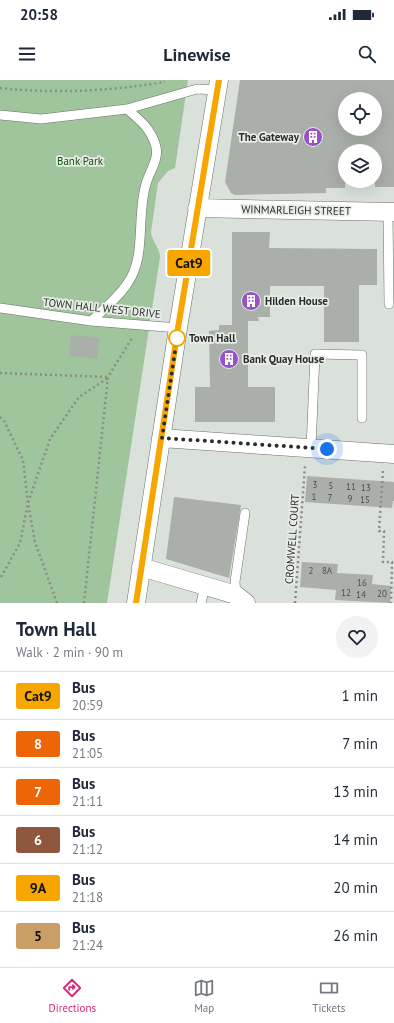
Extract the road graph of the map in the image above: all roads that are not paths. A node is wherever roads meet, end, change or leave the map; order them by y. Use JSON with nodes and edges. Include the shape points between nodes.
{"nodes":[{"id":1,"x":218,"y":85,"type":"edge"},
{"id":2,"x":127,"y":109,"type":"junction"},
{"id":3,"x":0,"y":115,"type":"edge"},
{"id":4,"x":197,"y":208,"type":"junction"},
{"id":5,"x":385,"y":212,"type":"edge"},
{"id":6,"x":389,"y":304,"type":"dead end"},
{"id":7,"x":0,"y":308,"type":"edge"},
{"id":8,"x":91,"y":321,"type":"junction"},
{"id":9,"x":178,"y":328,"type":"junction"},
{"id":10,"x":362,"y":418,"type":"dead end"},
{"id":11,"x":162,"y":438,"type":"junction"},
{"id":12,"x":311,"y":448,"type":"junction"},
{"id":13,"x":389,"y":459,"type":"edge"},
{"id":14,"x":245,"y":513,"type":"dead end"},
{"id":15,"x":141,"y":567,"type":"junction"},
{"id":16,"x":203,"y":594,"type":"edge"},
{"id":17,"x":241,"y":599,"type":"edge"},
{"id":18,"x":136,"y":603,"type":"edge"}],
"edges":[{"from":1,"to":2,"type":"lane","via":[[182,92]]},
{"from":1,"to":4,"type":"street"},
{"from":2,"to":3,"type":"lane","via":[[41,119]]},
{"from":2,"to":8,"type":"lane","via":[[149,128],[156,148],[156,160],[146,185],[136,267],[127,285]]},
{"from":4,"to":5,"type":"street","name":"WINMARLEIGH STREET"},
{"from":4,"to":9,"type":"street"},
{"from":5,"to":6,"type":"lane"},
{"from":7,"to":8,"type":"lane","name":"TOWN HALL WEST DRIVE"},
{"from":8,"to":9,"type":"lane","name":"TOWN HALL WEST DRIVE"},
{"from":9,"to":11,"type":"street"},
{"from":10,"to":12,"type":"lane","via":[[362,355],[315,354]]},
{"from":11,"to":12,"type":"street"},
{"from":11,"to":15,"type":"street"},
{"from":12,"to":13,"type":"street"},
{"from":14,"to":17,"type":"lane","via":[[235,582]]},
{"from":15,"to":16,"type":"street"},
{"from":15,"to":18,"type":"street"},
{"from":16,"to":17,"type":"street"}]}
